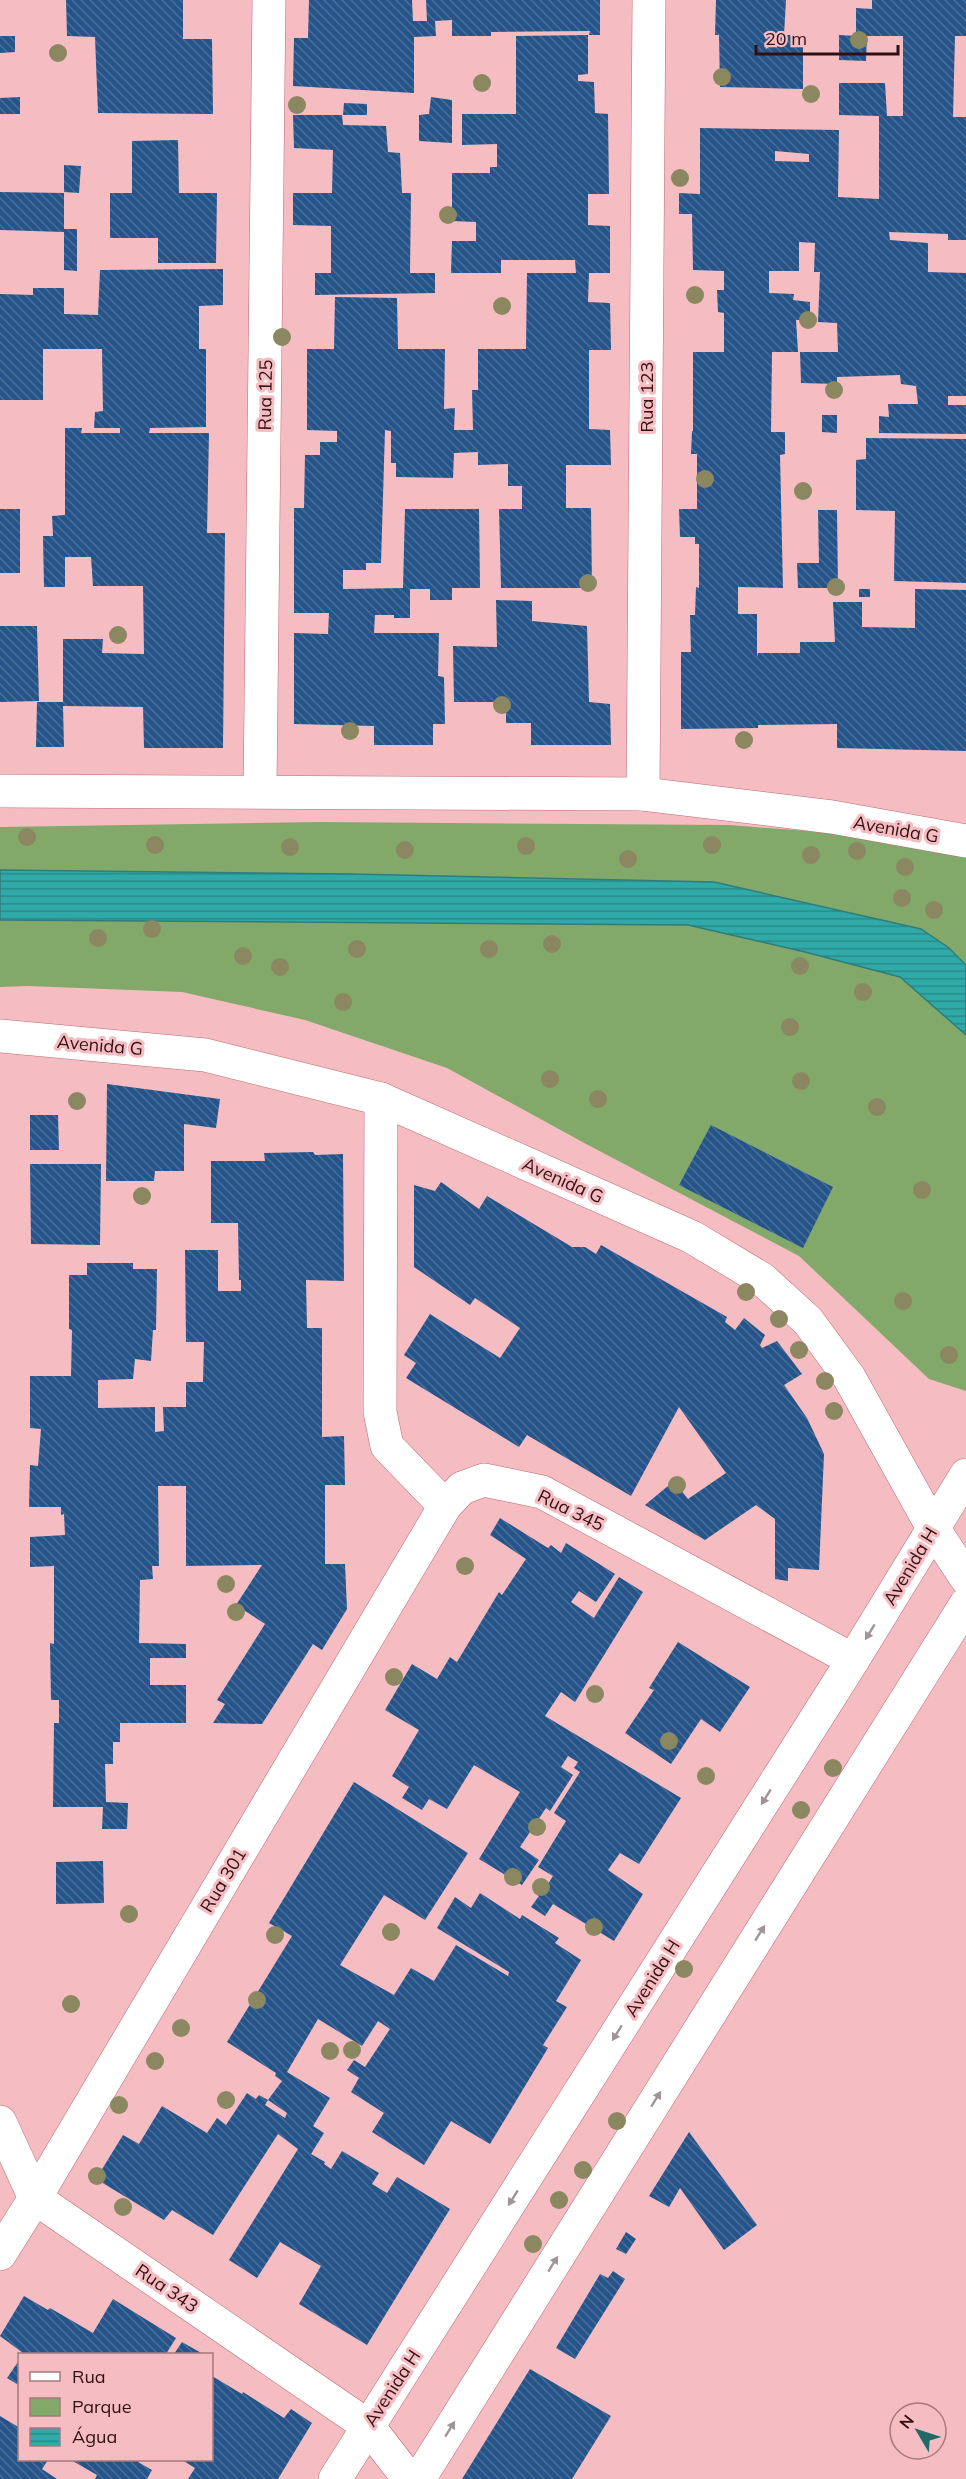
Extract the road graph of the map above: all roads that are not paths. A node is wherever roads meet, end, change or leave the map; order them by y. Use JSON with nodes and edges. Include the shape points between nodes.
{"nodes":[{"id":1,"x":269,"y":0,"type":"edge"},
{"id":2,"x":649,"y":0,"type":"edge"},
{"id":3,"x":0,"y":791,"type":"edge"},
{"id":4,"x":260,"y":791,"type":"junction"},
{"id":5,"x":643,"y":794,"type":"junction"},
{"id":6,"x":966,"y":841,"type":"edge"},
{"id":7,"x":0,"y":1036,"type":"edge"},
{"id":8,"x":381,"y":1100,"type":"junction"},
{"id":9,"x":966,"y":1474,"type":"edge"},
{"id":10,"x":445,"y":1506,"type":"junction"},
{"id":11,"x":933,"y":1528,"type":"junction"},
{"id":12,"x":966,"y":1578,"type":"edge"},
{"id":13,"x":966,"y":1604,"type":"edge"},
{"id":14,"x":853,"y":1660,"type":"junction"},
{"id":15,"x":0,"y":2122,"type":"edge"},
{"id":16,"x":35,"y":2198,"type":"junction"},
{"id":17,"x":0,"y":2254,"type":"edge"},
{"id":18,"x":368,"y":2426,"type":"junction"},
{"id":19,"x":335,"y":2479,"type":"edge"},
{"id":20,"x":409,"y":2479,"type":"edge"},
{"id":21,"x":419,"y":2479,"type":"edge"}],
"edges":[{"from":1,"to":4,"type":"street","name":"Rua 125"},
{"from":2,"to":5,"type":"street","name":"Rua 123"},
{"from":3,"to":4,"type":"street","name":"Avenida G"},
{"from":4,"to":5,"type":"street","name":"Avenida G"},
{"from":5,"to":6,"type":"street","name":"Avenida G","via":[[832,817]]},
{"from":7,"to":8,"type":"street","name":"Avenida G","via":[[205,1054]]},
{"from":8,"to":10,"type":"street","via":[[380,1412],[387,1446]]},
{"from":8,"to":11,"type":"street","name":"Avenida G","via":[[692,1237],[762,1279],[808,1321],[849,1377]]},
{"from":9,"to":11,"type":"street","name":"Avenida H"},
{"from":10,"to":14,"type":"street","name":"Rua 345","via":[[462,1488],[484,1480],[542,1492]]},
{"from":10,"to":16,"type":"street","name":"Rua 301"},
{"from":11,"to":12,"type":"street","name":"Avenida G"},
{"from":11,"to":14,"type":"street","name":"Avenida H","one_way":true},
{"from":21,"to":13,"type":"street","one_way":true},
{"from":14,"to":18,"type":"street","name":"Avenida H","one_way":true},
{"from":15,"to":16,"type":"street"},
{"from":16,"to":17,"type":"street","name":"Rua 301"},
{"from":16,"to":18,"type":"street","name":"Rua 343"},
{"from":18,"to":19,"type":"street","name":"Avenida H"},
{"from":18,"to":20,"type":"street","name":"Rua 343"}]}
